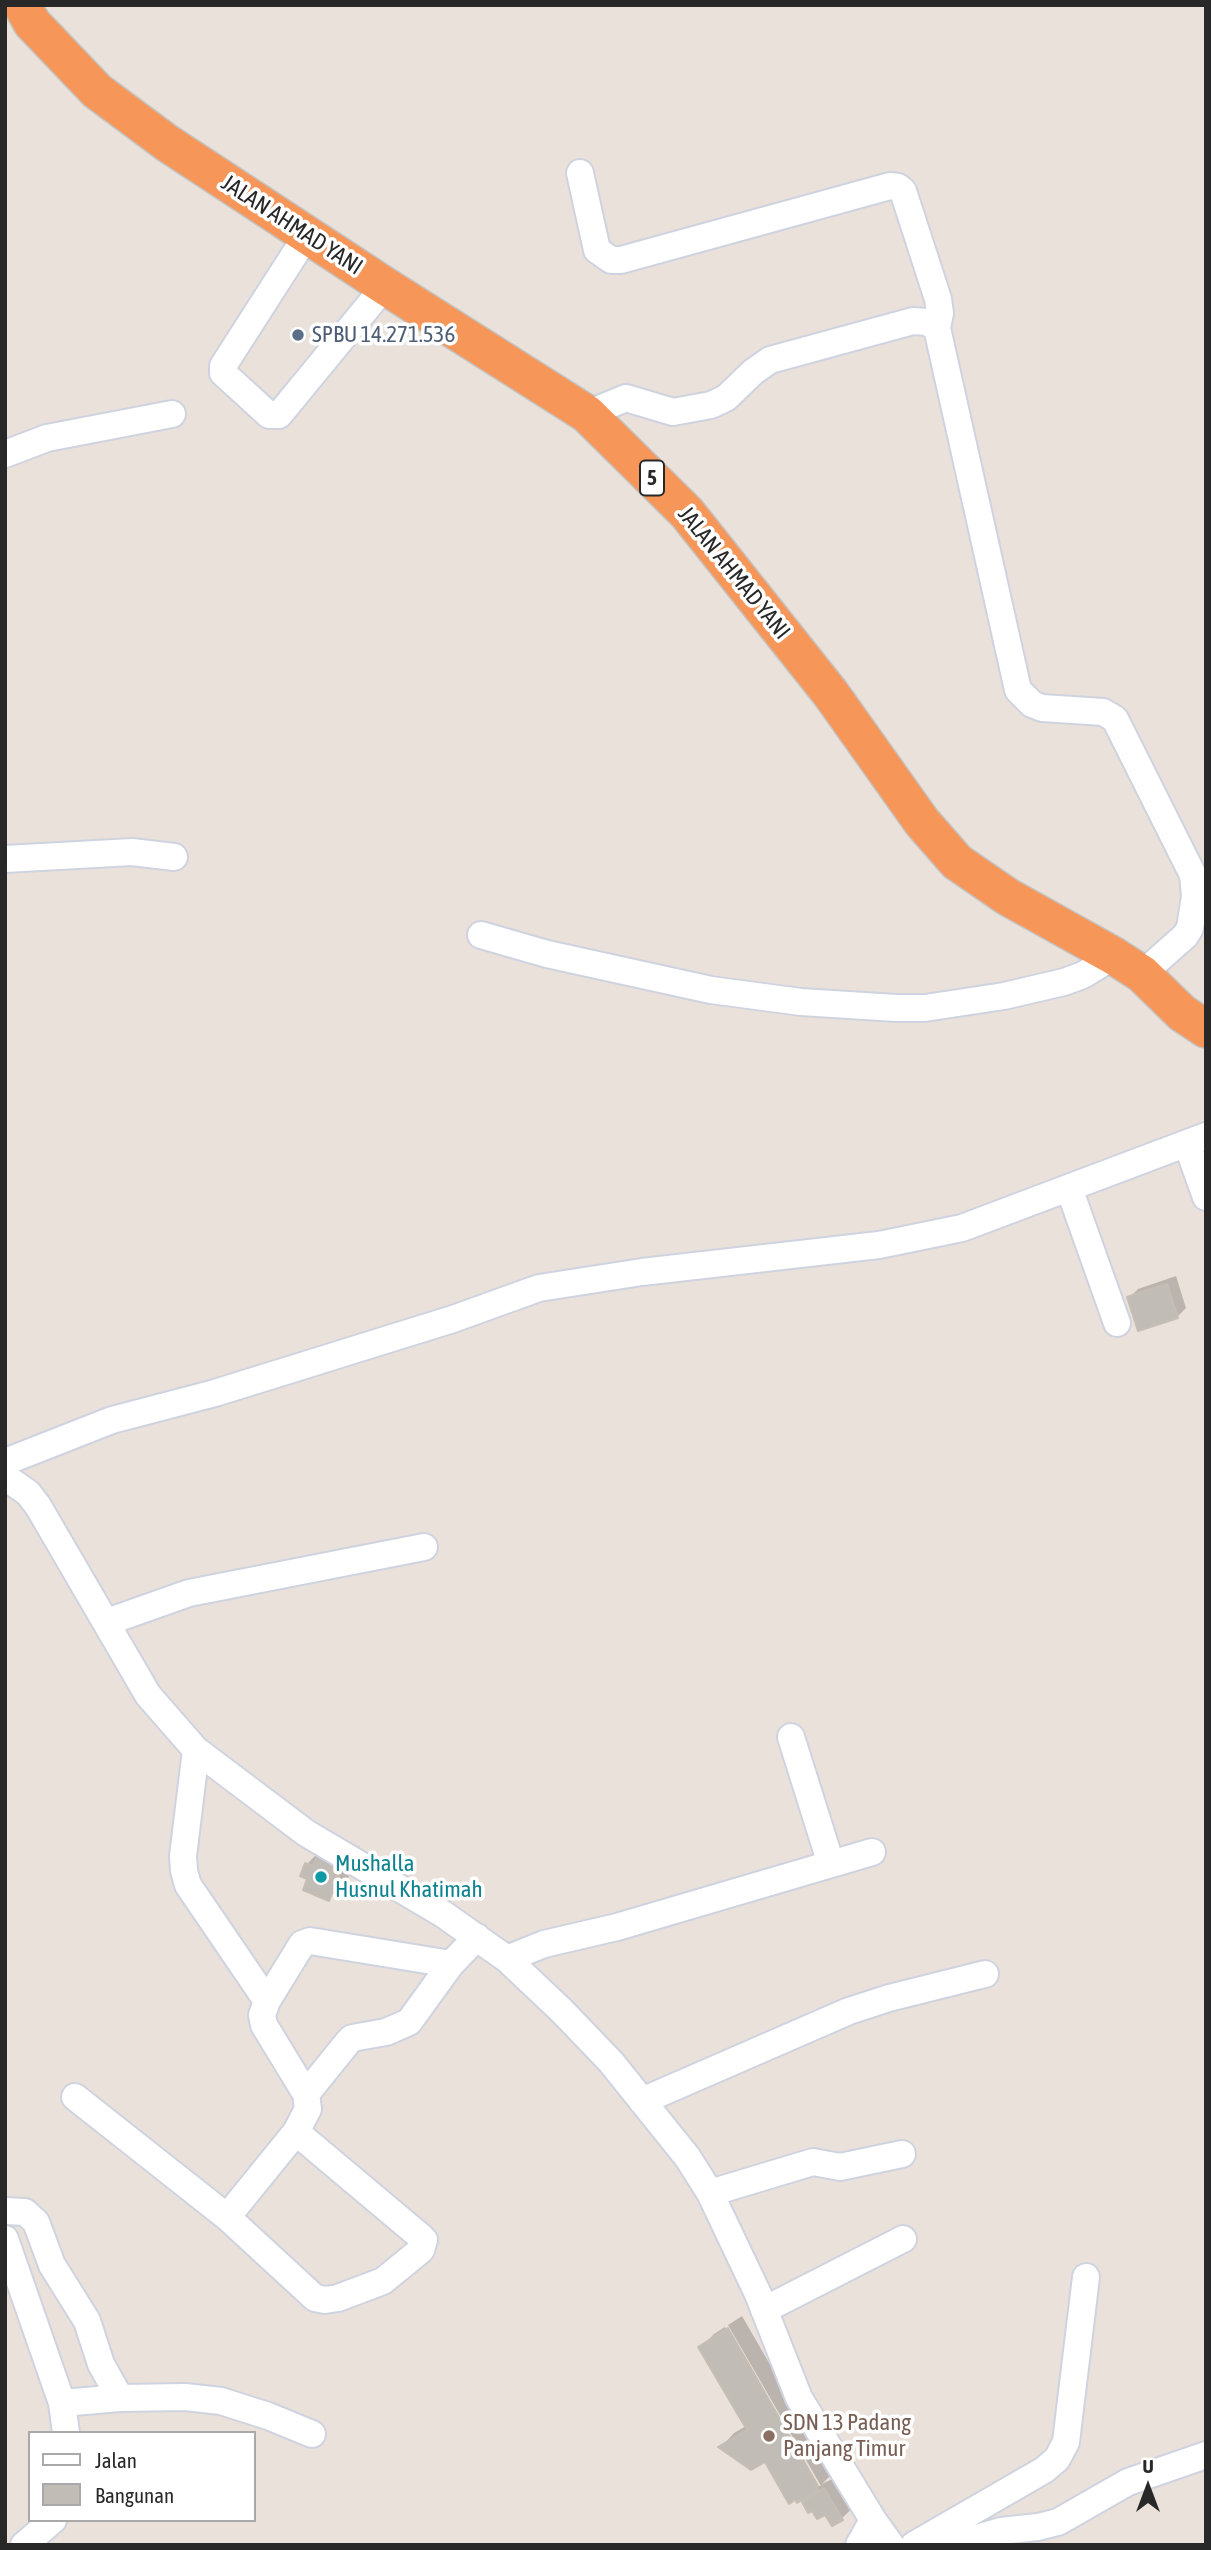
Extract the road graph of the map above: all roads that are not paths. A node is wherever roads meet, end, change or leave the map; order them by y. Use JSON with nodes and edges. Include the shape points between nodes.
{"nodes":[{"id":1,"x":22,"y":5,"type":"edge"},
{"id":2,"x":580,"y":173,"type":"dead end"},
{"id":3,"x":307,"y":235,"type":"junction"},
{"id":4,"x":385,"y":286,"type":"junction"},
{"id":5,"x":937,"y":328,"type":"junction"},
{"id":6,"x":172,"y":414,"type":"dead end"},
{"id":7,"x":587,"y":414,"type":"junction"},
{"id":8,"x":5,"y":454,"type":"edge"},
{"id":9,"x":174,"y":858,"type":"dead end"},
{"id":10,"x":5,"y":859,"type":"edge"},
{"id":11,"x":1200,"y":894,"type":"edge"},
{"id":12,"x":481,"y":935,"type":"dead end"},
{"id":13,"x":1128,"y":965,"type":"junction"},
{"id":14,"x":1206,"y":1029,"type":"edge"},
{"id":15,"x":1197,"y":1140,"type":"edge"},
{"id":16,"x":1069,"y":1188,"type":"junction"},
{"id":17,"x":1206,"y":1197,"type":"edge"},
{"id":18,"x":1117,"y":1322,"type":"dead end"},
{"id":19,"x":5,"y":1462,"type":"edge"},
{"id":20,"x":5,"y":1477,"type":"edge"},
{"id":21,"x":424,"y":1547,"type":"dead end"},
{"id":22,"x":107,"y":1622,"type":"junction"},
{"id":23,"x":791,"y":1737,"type":"dead end"},
{"id":24,"x":196,"y":1750,"type":"junction"},
{"id":25,"x":872,"y":1852,"type":"dead end"},
{"id":26,"x":831,"y":1864,"type":"junction"},
{"id":27,"x":477,"y":1937,"type":"junction"},
{"id":28,"x":507,"y":1959,"type":"junction"},
{"id":29,"x":451,"y":1964,"type":"junction"},
{"id":30,"x":985,"y":1973,"type":"dead end"},
{"id":31,"x":267,"y":2001,"type":"junction"},
{"id":32,"x":306,"y":2094,"type":"junction"},
{"id":33,"x":75,"y":2097,"type":"dead end"},
{"id":34,"x":642,"y":2101,"type":"junction"},
{"id":35,"x":296,"y":2132,"type":"junction"},
{"id":36,"x":902,"y":2154,"type":"dead end"},
{"id":37,"x":710,"y":2193,"type":"junction"},
{"id":38,"x":5,"y":2211,"type":"edge"},
{"id":39,"x":227,"y":2217,"type":"junction"},
{"id":40,"x":5,"y":2239,"type":"edge"},
{"id":41,"x":903,"y":2239,"type":"dead end"},
{"id":42,"x":1086,"y":2277,"type":"dead end"},
{"id":43,"x":764,"y":2310,"type":"junction"},
{"id":44,"x":120,"y":2398,"type":"junction"},
{"id":45,"x":62,"y":2403,"type":"junction"},
{"id":46,"x":66,"y":2431,"type":"edge"},
{"id":47,"x":312,"y":2434,"type":"dead end"},
{"id":48,"x":1206,"y":2455,"type":"edge"},
{"id":49,"x":873,"y":2520,"type":"junction"},
{"id":50,"x":51,"y":2522,"type":"edge"},
{"id":51,"x":24,"y":2545,"type":"edge"},
{"id":52,"x":859,"y":2545,"type":"edge"},
{"id":53,"x":891,"y":2545,"type":"edge"},
{"id":54,"x":914,"y":2545,"type":"edge"},
{"id":55,"x":953,"y":2545,"type":"edge"}],
"edges":[{"from":1,"to":3,"type":"highway","name":"JALAN AHMAD YANI","number":"5","via":[[32,23],[97,91]]},
{"from":2,"to":5,"type":"street","via":[[597,250],[611,260],[898,187],[939,299]]},
{"from":3,"to":4,"type":"highway","name":"JALAN AHMAD YANI","number":"5"},
{"from":3,"to":4,"type":"street","via":[[223,366],[223,373],[269,415],[279,415]]},
{"from":4,"to":7,"type":"highway","name":"JALAN AHMAD YANI","number":"5"},
{"from":5,"to":7,"type":"street","via":[[913,321],[770,360],[726,398],[711,405],[673,412],[626,398]]},
{"from":5,"to":11,"type":"street","via":[[1018,690],[1042,708],[1103,712],[1115,719]]},
{"from":6,"to":8,"type":"street","via":[[47,438]]},
{"from":7,"to":13,"type":"highway","name":"JALAN AHMAD YANI","number":"5","via":[[687,513],[957,862],[1008,897]]},
{"from":9,"to":10,"type":"street","via":[[132,852]]},
{"from":11,"to":13,"type":"street","via":[[1185,936]]},
{"from":12,"to":13,"type":"street","via":[[711,990],[895,1008],[1004,996]]},
{"from":13,"to":14,"type":"highway","name":"JALAN AHMAD YANI","number":"5"},
{"from":15,"to":16,"type":"street"},
{"from":15,"to":17,"type":"street"},
{"from":16,"to":18,"type":"street"},
{"from":16,"to":19,"type":"street","via":[[962,1228],[879,1245],[539,1288],[453,1319],[112,1420]]},
{"from":20,"to":22,"type":"street","via":[[38,1506]]},
{"from":21,"to":22,"type":"street","via":[[189,1592]]},
{"from":22,"to":24,"type":"street","via":[[148,1695]]},
{"from":23,"to":26,"type":"street"},
{"from":24,"to":27,"type":"street","via":[[306,1833]]},
{"from":24,"to":31,"type":"street","via":[[184,1871],[188,1885]]},
{"from":25,"to":26,"type":"street"},
{"from":26,"to":28,"type":"street","via":[[544,1944]]},
{"from":27,"to":28,"type":"street"},
{"from":27,"to":29,"type":"street"},
{"from":28,"to":34,"type":"street","via":[[562,2011]]},
{"from":29,"to":31,"type":"street","via":[[308,1941]]},
{"from":29,"to":32,"type":"street","via":[[409,2022],[352,2038]]},
{"from":30,"to":34,"type":"street","via":[[849,2011]]},
{"from":31,"to":32,"type":"street","via":[[264,2025]]},
{"from":32,"to":35,"type":"street","via":[[308,2109]]},
{"from":33,"to":39,"type":"street"},
{"from":34,"to":37,"type":"street"},
{"from":35,"to":39,"type":"street"},
{"from":35,"to":39,"type":"street","via":[[421,2237],[421,2250],[383,2281],[320,2300]]},
{"from":36,"to":37,"type":"street","via":[[841,2167],[813,2162]]},
{"from":37,"to":43,"type":"street"},
{"from":38,"to":44,"type":"street","via":[[25,2212],[36,2222],[52,2265],[87,2321],[101,2364]]},
{"from":40,"to":45,"type":"street"},
{"from":41,"to":43,"type":"street"},
{"from":42,"to":54,"type":"street","via":[[1066,2442],[1057,2459]]},
{"from":43,"to":49,"type":"street","via":[[799,2398]]},
{"from":44,"to":45,"type":"street"},
{"from":44,"to":47,"type":"street","via":[[221,2401]]},
{"from":45,"to":46,"type":"street"},
{"from":48,"to":55,"type":"street","via":[[1128,2482],[1058,2522]]},
{"from":49,"to":52,"type":"street"},
{"from":49,"to":53,"type":"street"},
{"from":50,"to":51,"type":"street"}]}
